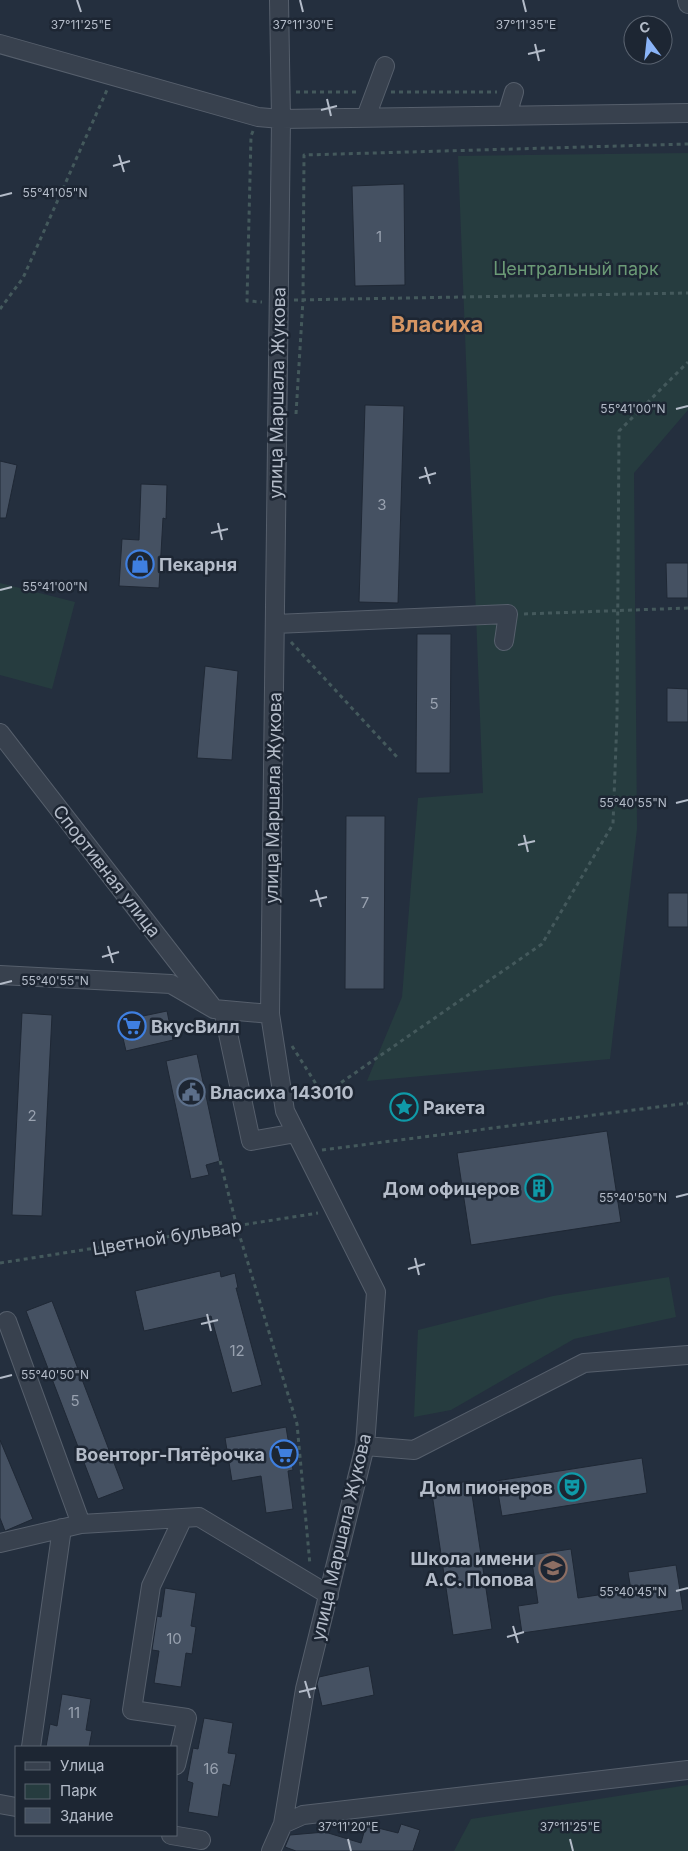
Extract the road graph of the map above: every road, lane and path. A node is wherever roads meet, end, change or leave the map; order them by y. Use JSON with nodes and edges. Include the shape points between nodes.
{"nodes":[{"id":1,"x":279,"y":0,"type":"edge"},
{"id":2,"x":687,"y":0,"type":"edge"},
{"id":3,"x":688,"y":4,"type":"edge"},
{"id":4,"x":0,"y":44,"type":"edge"},
{"id":5,"x":385,"y":66,"type":"dead end"},
{"id":6,"x":114,"y":76,"type":"junction"},
{"id":7,"x":280,"y":92,"type":"junction"},
{"id":8,"x":375,"y":92,"type":"junction"},
{"id":9,"x":506,"y":92,"type":"joint"},
{"id":10,"x":688,"y":113,"type":"edge"},
{"id":11,"x":507,"y":115,"type":"junction"},
{"id":12,"x":258,"y":117,"type":"junction"},
{"id":13,"x":366,"y":117,"type":"junction"},
{"id":14,"x":281,"y":119,"type":"junction"},
{"id":15,"x":688,"y":144,"type":"edge"},
{"id":16,"x":688,"y":294,"type":"edge"},
{"id":17,"x":303,"y":300,"type":"junction"},
{"id":18,"x":279,"y":302,"type":"junction"},
{"id":19,"x":0,"y":309,"type":"edge"},
{"id":20,"x":688,"y":362,"type":"edge"},
{"id":21,"x":296,"y":417,"type":"dead end"},
{"id":22,"x":688,"y":608,"type":"edge"},
{"id":23,"x":618,"y":610,"type":"junction"},
{"id":24,"x":508,"y":614,"type":"junction"},
{"id":25,"x":278,"y":623,"type":"junction"},
{"id":26,"x":504,"y":641,"type":"dead end"},
{"id":27,"x":0,"y":733,"type":"edge"},
{"id":28,"x":398,"y":757,"type":"dead end"},
{"id":29,"x":0,"y":975,"type":"edge"},
{"id":30,"x":218,"y":1010,"type":"junction"},
{"id":31,"x":270,"y":1014,"type":"junction"},
{"id":32,"x":290,"y":1042,"type":"dead end"},
{"id":33,"x":688,"y":1103,"type":"edge"},
{"id":34,"x":296,"y":1133,"type":"junction"},
{"id":35,"x":306,"y":1152,"type":"junction"},
{"id":36,"x":220,"y":1161,"type":"dead end"},
{"id":37,"x":335,"y":1210,"type":"junction"},
{"id":38,"x":237,"y":1227,"type":"junction"},
{"id":39,"x":0,"y":1263,"type":"edge"},
{"id":40,"x":7,"y":1321,"type":"dead end"},
{"id":41,"x":688,"y":1355,"type":"edge"},
{"id":42,"x":365,"y":1446,"type":"junction"},
{"id":43,"x":183,"y":1518,"type":"junction"},
{"id":44,"x":81,"y":1524,"type":"junction"},
{"id":45,"x":62,"y":1528,"type":"junction"},
{"id":46,"x":0,"y":1543,"type":"edge"},
{"id":47,"x":312,"y":1586,"type":"junction"},
{"id":48,"x":329,"y":1594,"type":"junction"},
{"id":49,"x":31,"y":1746,"type":"edge"},
{"id":50,"x":178,"y":1756,"type":"edge"},
{"id":51,"x":688,"y":1770,"type":"edge"},
{"id":52,"x":0,"y":1804,"type":"edge"},
{"id":53,"x":15,"y":1807,"type":"edge"},
{"id":54,"x":283,"y":1824,"type":"junction"},
{"id":55,"x":177,"y":1836,"type":"edge"},
{"id":56,"x":201,"y":1840,"type":"dead end"},
{"id":57,"x":271,"y":1851,"type":"edge"}],
"edges":[{"from":1,"to":7,"type":"street","name":"улица Маршала Жукова"},
{"from":2,"to":3,"type":"street"},
{"from":4,"to":6,"type":"street"},
{"from":5,"to":8,"type":"street"},
{"from":6,"to":12,"type":"street"},
{"from":6,"to":19,"type":"path","via":[[23,278]]},
{"from":7,"to":8,"type":"path"},
{"from":7,"to":14,"type":"street","name":"улица Маршала Жукова"},
{"from":8,"to":9,"type":"path"},
{"from":8,"to":13,"type":"street"},
{"from":9,"to":11,"type":"street"},
{"from":10,"to":11,"type":"street"},
{"from":11,"to":13,"type":"street"},
{"from":12,"to":14,"type":"street"},
{"from":12,"to":18,"type":"path","via":[[251,136],[247,301]]},
{"from":13,"to":14,"type":"street"},
{"from":14,"to":18,"type":"street","name":"улица Маршала Жукова"},
{"from":15,"to":17,"type":"path","via":[[304,155]]},
{"from":16,"to":17,"type":"path"},
{"from":17,"to":18,"type":"path"},
{"from":17,"to":21,"type":"path"},
{"from":18,"to":25,"type":"street","name":"улица Маршала Жукова"},
{"from":20,"to":23,"type":"path","via":[[619,431]]},
{"from":22,"to":23,"type":"path"},
{"from":23,"to":24,"type":"path"},
{"from":23,"to":32,"type":"path","via":[[613,824],[542,944],[323,1095]]},
{"from":24,"to":25,"type":"street"},
{"from":24,"to":26,"type":"street"},
{"from":25,"to":28,"type":"path","via":[[282,633]]},
{"from":25,"to":31,"type":"street","name":"улица Маршала Жукова"},
{"from":27,"to":30,"type":"street","name":"Спортивная улица"},
{"from":29,"to":30,"type":"street","via":[[171,984]]},
{"from":30,"to":31,"type":"street"},
{"from":30,"to":34,"type":"street","via":[[250,1141]]},
{"from":31,"to":34,"type":"street","name":"улица Маршала Жукова","via":[[285,1111]]},
{"from":33,"to":35,"type":"path"},
{"from":34,"to":35,"type":"street","name":"улица Маршала Жукова"},
{"from":35,"to":37,"type":"street","name":"улица Маршала Жукова"},
{"from":36,"to":38,"type":"path"},
{"from":37,"to":38,"type":"path","name":"Цветной бульвар"},
{"from":37,"to":42,"type":"street","name":"улица Маршала Жукова","via":[[376,1292]]},
{"from":38,"to":39,"type":"path","name":"Цветной бульвар"},
{"from":38,"to":47,"type":"path","via":[[297,1424]]},
{"from":40,"to":44,"type":"street"},
{"from":41,"to":42,"type":"street","via":[[584,1363],[414,1450]]},
{"from":42,"to":48,"type":"street","name":"улица Маршала Жукова"},
{"from":43,"to":44,"type":"street"},
{"from":43,"to":47,"type":"street","via":[[199,1517]]},
{"from":43,"to":50,"type":"street","via":[[151,1586],[132,1710],[187,1718]]},
{"from":44,"to":45,"type":"street"},
{"from":45,"to":46,"type":"street"},
{"from":45,"to":49,"type":"street"},
{"from":47,"to":48,"type":"street"},
{"from":48,"to":54,"type":"street","name":"улица Маршала Жукова","via":[[305,1689]]},
{"from":51,"to":54,"type":"street","via":[[303,1815]]},
{"from":52,"to":53,"type":"street"},
{"from":54,"to":57,"type":"street","name":"улица Маршала Жукова"},
{"from":55,"to":56,"type":"street"}]}
